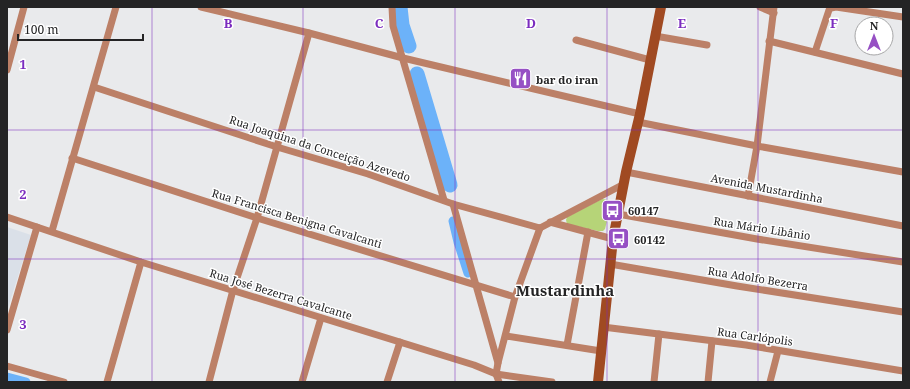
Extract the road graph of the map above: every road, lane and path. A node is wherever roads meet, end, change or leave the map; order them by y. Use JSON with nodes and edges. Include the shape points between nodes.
{"nodes":[{"id":1,"x":24,"y":7,"type":"edge"},
{"id":2,"x":116,"y":7,"type":"edge"},
{"id":3,"x":201,"y":7,"type":"edge"},
{"id":4,"x":392,"y":7,"type":"edge"},
{"id":5,"x":760,"y":7,"type":"edge"},
{"id":6,"x":658,"y":8,"type":"edge"},
{"id":7,"x":774,"y":10,"type":"edge"},
{"id":8,"x":903,"y":17,"type":"edge"},
{"id":9,"x":309,"y":33,"type":"junction"},
{"id":10,"x":655,"y":36,"type":"junction"},
{"id":11,"x":576,"y":40,"type":"dead end"},
{"id":12,"x":770,"y":41,"type":"junction"},
{"id":13,"x":707,"y":45,"type":"dead end"},
{"id":14,"x":815,"y":52,"type":"junction"},
{"id":15,"x":403,"y":58,"type":"junction"},
{"id":16,"x":650,"y":60,"type":"junction"},
{"id":17,"x":7,"y":70,"type":"edge"},
{"id":18,"x":903,"y":74,"type":"edge"},
{"id":19,"x":94,"y":87,"type":"junction"},
{"id":20,"x":639,"y":118,"type":"junction"},
{"id":21,"x":757,"y":146,"type":"junction"},
{"id":22,"x":277,"y":147,"type":"junction"},
{"id":23,"x":72,"y":158,"type":"junction"},
{"id":24,"x":626,"y":172,"type":"junction"},
{"id":25,"x":903,"y":172,"type":"edge"},
{"id":26,"x":624,"y":184,"type":"junction"},
{"id":27,"x":748,"y":196,"type":"junction"},
{"id":28,"x":444,"y":200,"type":"junction"},
{"id":29,"x":453,"y":204,"type":"junction"},
{"id":30,"x":618,"y":214,"type":"junction"},
{"id":31,"x":7,"y":217,"type":"edge"},
{"id":32,"x":257,"y":218,"type":"junction"},
{"id":33,"x":550,"y":222,"type":"junction"},
{"id":34,"x":903,"y":226,"type":"edge"},
{"id":35,"x":37,"y":227,"type":"junction"},
{"id":36,"x":540,"y":228,"type":"junction"},
{"id":37,"x":52,"y":231,"type":"junction"},
{"id":38,"x":588,"y":232,"type":"junction"},
{"id":39,"x":613,"y":239,"type":"junction"},
{"id":40,"x":141,"y":262,"type":"junction"},
{"id":41,"x":903,"y":262,"type":"edge"},
{"id":42,"x":610,"y":264,"type":"junction"},
{"id":43,"x":476,"y":286,"type":"junction"},
{"id":44,"x":234,"y":290,"type":"junction"},
{"id":45,"x":515,"y":297,"type":"junction"},
{"id":46,"x":903,"y":312,"type":"edge"},
{"id":47,"x":321,"y":318,"type":"junction"},
{"id":48,"x":603,"y":327,"type":"junction"},
{"id":49,"x":7,"y":330,"type":"edge"},
{"id":50,"x":659,"y":334,"type":"junction"},
{"id":51,"x":506,"y":336,"type":"junction"},
{"id":52,"x":712,"y":341,"type":"junction"},
{"id":53,"x":400,"y":342,"type":"junction"},
{"id":54,"x":566,"y":346,"type":"junction"},
{"id":55,"x":601,"y":351,"type":"junction"},
{"id":56,"x":778,"y":351,"type":"junction"},
{"id":57,"x":498,"y":363,"type":"junction"},
{"id":58,"x":7,"y":366,"type":"edge"},
{"id":59,"x":903,"y":371,"type":"edge"},
{"id":60,"x":496,"y":374,"type":"junction"},
{"id":61,"x":64,"y":382,"type":"edge"},
{"id":62,"x":107,"y":382,"type":"edge"},
{"id":63,"x":209,"y":382,"type":"edge"},
{"id":64,"x":302,"y":382,"type":"edge"},
{"id":65,"x":387,"y":382,"type":"edge"},
{"id":66,"x":499,"y":382,"type":"edge"},
{"id":67,"x":552,"y":382,"type":"edge"},
{"id":68,"x":598,"y":382,"type":"edge"},
{"id":69,"x":654,"y":382,"type":"edge"},
{"id":70,"x":708,"y":382,"type":"edge"},
{"id":71,"x":770,"y":382,"type":"edge"}],
"edges":[{"from":1,"to":17,"type":"street"},
{"from":2,"to":19,"type":"street"},
{"from":3,"to":9,"type":"street"},
{"from":4,"to":15,"type":"street","via":[[393,26]]},
{"from":5,"to":7,"type":"street"},
{"from":6,"to":10,"type":"main road"},
{"from":7,"to":12,"type":"street"},
{"from":8,"to":14,"type":"street","via":[[831,8]]},
{"from":9,"to":15,"type":"street"},
{"from":9,"to":22,"type":"street"},
{"from":10,"to":13,"type":"street"},
{"from":10,"to":16,"type":"main road"},
{"from":11,"to":16,"type":"street"},
{"from":12,"to":14,"type":"street"},
{"from":12,"to":21,"type":"street"},
{"from":14,"to":18,"type":"street"},
{"from":15,"to":20,"type":"street"},
{"from":15,"to":28,"type":"street"},
{"from":16,"to":20,"type":"main road"},
{"from":19,"to":22,"type":"street","name":"Rua Joaquina da Conceição Azevedo"},
{"from":19,"to":23,"type":"street"},
{"from":20,"to":21,"type":"street"},
{"from":20,"to":24,"type":"main road"},
{"from":21,"to":25,"type":"street"},
{"from":21,"to":27,"type":"street"},
{"from":22,"to":28,"type":"street","name":"Rua Joaquina da Conceição Azevedo"},
{"from":22,"to":32,"type":"street"},
{"from":23,"to":32,"type":"street","name":"Rua Francisca Benigna Cavalcanti"},
{"from":23,"to":37,"type":"street"},
{"from":24,"to":26,"type":"main road"},
{"from":24,"to":27,"type":"street","name":"Avenida Mustardinha"},
{"from":26,"to":30,"type":"main road"},
{"from":26,"to":33,"type":"street"},
{"from":27,"to":34,"type":"street","name":"Avenida Mustardinha"},
{"from":28,"to":29,"type":"street","name":"Rua Joaquina da Conceição Azevedo"},
{"from":29,"to":36,"type":"street","name":"Rua Joaquina da Conceição Azevedo"},
{"from":29,"to":43,"type":"street"},
{"from":30,"to":39,"type":"main road"},
{"from":30,"to":41,"type":"street","name":"Rua Mário Libânio"},
{"from":31,"to":35,"type":"street","name":"Rua José Bezerra Cavalcante"},
{"from":32,"to":43,"type":"street","name":"Rua Francisca Benigna Cavalcanti"},
{"from":32,"to":44,"type":"street"},
{"from":33,"to":36,"type":"street"},
{"from":33,"to":38,"type":"street"},
{"from":35,"to":37,"type":"street","name":"Rua José Bezerra Cavalcante"},
{"from":35,"to":49,"type":"street"},
{"from":36,"to":45,"type":"street"},
{"from":37,"to":40,"type":"street","name":"Rua José Bezerra Cavalcante"},
{"from":38,"to":39,"type":"street"},
{"from":38,"to":54,"type":"street"},
{"from":39,"to":42,"type":"main road"},
{"from":40,"to":44,"type":"street","name":"Rua José Bezerra Cavalcante"},
{"from":40,"to":62,"type":"street"},
{"from":42,"to":46,"type":"street","name":"Rua Adolfo Bezerra"},
{"from":42,"to":48,"type":"main road"},
{"from":43,"to":45,"type":"street","name":"Rua Francisca Benigna Cavalcanti"},
{"from":43,"to":57,"type":"street"},
{"from":44,"to":47,"type":"street","name":"Rua José Bezerra Cavalcante"},
{"from":44,"to":63,"type":"street"},
{"from":45,"to":51,"type":"street"},
{"from":47,"to":53,"type":"street","name":"Rua José Bezerra Cavalcante"},
{"from":47,"to":64,"type":"street"},
{"from":48,"to":50,"type":"street","name":"Rua Carlópolis"},
{"from":48,"to":55,"type":"main road"},
{"from":50,"to":52,"type":"street","name":"Rua Carlópolis"},
{"from":50,"to":69,"type":"street"},
{"from":51,"to":54,"type":"street"},
{"from":51,"to":57,"type":"street"},
{"from":52,"to":56,"type":"street","name":"Rua Carlópolis"},
{"from":52,"to":70,"type":"street"},
{"from":53,"to":60,"type":"street","name":"Rua José Bezerra Cavalcante"},
{"from":53,"to":65,"type":"street"},
{"from":54,"to":55,"type":"street"},
{"from":55,"to":68,"type":"main road"},
{"from":56,"to":59,"type":"street","name":"Rua Carlópolis"},
{"from":56,"to":71,"type":"street"},
{"from":57,"to":60,"type":"street"},
{"from":58,"to":61,"type":"street"},
{"from":60,"to":66,"type":"street"},
{"from":60,"to":67,"type":"street","name":"Rua José Bezerra Cavalcante"}]}
